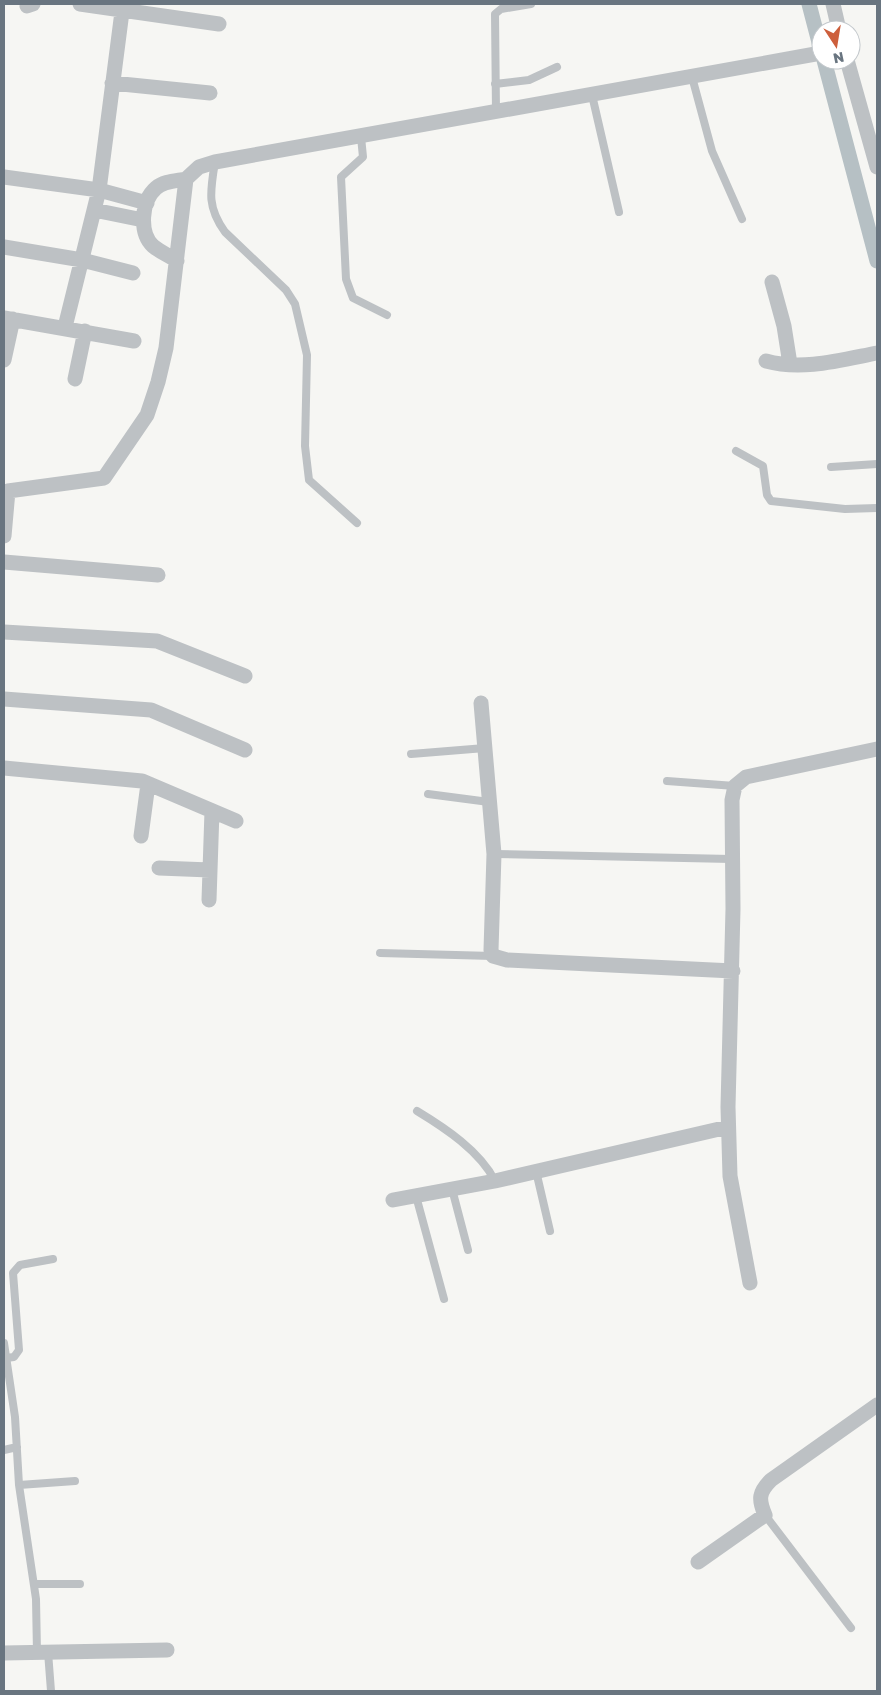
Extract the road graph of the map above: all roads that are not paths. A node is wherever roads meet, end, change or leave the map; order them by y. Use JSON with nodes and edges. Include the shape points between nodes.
{"nodes":[{"id":1,"x":80,"y":4,"type":"edge"},
{"id":2,"x":531,"y":4,"type":"edge"},
{"id":3,"x":833,"y":4,"type":"edge"},
{"id":4,"x":122,"y":7,"type":"edge"},
{"id":5,"x":837,"y":20,"type":"edge"},
{"id":6,"x":219,"y":24,"type":"dead end"},
{"id":7,"x":811,"y":55,"type":"edge"},
{"id":8,"x":557,"y":67,"type":"dead end"},
{"id":9,"x":850,"y":70,"type":"edge"},
{"id":10,"x":692,"y":77,"type":"junction"},
{"id":11,"x":112,"y":83,"type":"junction"},
{"id":12,"x":495,"y":84,"type":"junction"},
{"id":13,"x":210,"y":93,"type":"dead end"},
{"id":14,"x":592,"y":95,"type":"junction"},
{"id":15,"x":496,"y":112,"type":"junction"},
{"id":16,"x":361,"y":137,"type":"junction"},
{"id":17,"x":874,"y":144,"type":"edge"},
{"id":18,"x":215,"y":162,"type":"junction"},
{"id":19,"x":877,"y":167,"type":"edge"},
{"id":20,"x":4,"y":177,"type":"edge"},
{"id":21,"x":186,"y":179,"type":"junction"},
{"id":22,"x":98,"y":190,"type":"junction"},
{"id":23,"x":147,"y":203,"type":"junction"},
{"id":24,"x":94,"y":210,"type":"junction"},
{"id":25,"x":619,"y":212,"type":"dead end"},
{"id":26,"x":742,"y":219,"type":"dead end"},
{"id":27,"x":143,"y":220,"type":"junction"},
{"id":28,"x":4,"y":247,"type":"edge"},
{"id":29,"x":82,"y":260,"type":"junction"},
{"id":30,"x":177,"y":261,"type":"junction"},
{"id":31,"x":133,"y":273,"type":"dead end"},
{"id":32,"x":772,"y":282,"type":"dead end"},
{"id":33,"x":387,"y":315,"type":"dead end"},
{"id":34,"x":8,"y":318,"type":"edge"},
{"id":35,"x":65,"y":327,"type":"junction"},
{"id":36,"x":85,"y":331,"type":"junction"},
{"id":37,"x":134,"y":341,"type":"dead end"},
{"id":38,"x":877,"y":353,"type":"edge"},
{"id":39,"x":4,"y":360,"type":"edge"},
{"id":40,"x":766,"y":361,"type":"dead end"},
{"id":41,"x":790,"y":364,"type":"junction"},
{"id":42,"x":75,"y":379,"type":"dead end"},
{"id":43,"x":736,"y":451,"type":"dead end"},
{"id":44,"x":877,"y":464,"type":"edge"},
{"id":45,"x":831,"y":467,"type":"dead end"},
{"id":46,"x":6,"y":491,"type":"edge"},
{"id":47,"x":877,"y":508,"type":"edge"},
{"id":48,"x":356,"y":523,"type":"dead end"},
{"id":49,"x":4,"y":536,"type":"edge"},
{"id":50,"x":4,"y":562,"type":"edge"},
{"id":51,"x":158,"y":575,"type":"dead end"},
{"id":52,"x":4,"y":632,"type":"edge"},
{"id":53,"x":245,"y":676,"type":"dead end"},
{"id":54,"x":4,"y":699,"type":"edge"},
{"id":55,"x":481,"y":703,"type":"dead end"},
{"id":56,"x":485,"y":748,"type":"junction"},
{"id":57,"x":877,"y":749,"type":"edge"},
{"id":58,"x":246,"y":750,"type":"dead end"},
{"id":59,"x":410,"y":754,"type":"dead end"},
{"id":60,"x":4,"y":768,"type":"edge"},
{"id":61,"x":667,"y":781,"type":"dead end"},
{"id":62,"x":148,"y":784,"type":"junction"},
{"id":63,"x":735,"y":786,"type":"junction"},
{"id":64,"x":428,"y":794,"type":"dead end"},
{"id":65,"x":490,"y":802,"type":"junction"},
{"id":66,"x":212,"y":811,"type":"junction"},
{"id":67,"x":236,"y":821,"type":"dead end"},
{"id":68,"x":141,"y":836,"type":"dead end"},
{"id":69,"x":494,"y":854,"type":"junction"},
{"id":70,"x":731,"y":859,"type":"junction"},
{"id":71,"x":159,"y":868,"type":"dead end"},
{"id":72,"x":210,"y":870,"type":"junction"},
{"id":73,"x":209,"y":900,"type":"dead end"},
{"id":74,"x":380,"y":953,"type":"dead end"},
{"id":75,"x":492,"y":956,"type":"junction"},
{"id":76,"x":732,"y":971,"type":"junction"},
{"id":77,"x":416,"y":1111,"type":"dead end"},
{"id":78,"x":728,"y":1127,"type":"junction"},
{"id":79,"x":536,"y":1172,"type":"junction"},
{"id":80,"x":495,"y":1182,"type":"junction"},
{"id":81,"x":452,"y":1189,"type":"junction"},
{"id":82,"x":416,"y":1196,"type":"junction"},
{"id":83,"x":393,"y":1200,"type":"dead end"},
{"id":84,"x":550,"y":1230,"type":"dead end"},
{"id":85,"x":468,"y":1250,"type":"dead end"},
{"id":86,"x":54,"y":1259,"type":"dead end"},
{"id":87,"x":750,"y":1283,"type":"dead end"},
{"id":88,"x":444,"y":1299,"type":"dead end"},
{"id":89,"x":4,"y":1343,"type":"edge"},
{"id":90,"x":6,"y":1358,"type":"junction"},
{"id":91,"x":877,"y":1404,"type":"edge"},
{"id":92,"x":17,"y":1448,"type":"junction"},
{"id":93,"x":4,"y":1450,"type":"edge"},
{"id":94,"x":75,"y":1480,"type":"dead end"},
{"id":95,"x":19,"y":1485,"type":"junction"},
{"id":96,"x":765,"y":1515,"type":"junction"},
{"id":97,"x":698,"y":1562,"type":"dead end"},
{"id":98,"x":34,"y":1584,"type":"junction"},
{"id":99,"x":80,"y":1584,"type":"dead end"},
{"id":100,"x":851,"y":1628,"type":"dead end"},
{"id":101,"x":168,"y":1650,"type":"dead end"},
{"id":102,"x":42,"y":1652,"type":"junction"},
{"id":103,"x":4,"y":1654,"type":"edge"},
{"id":104,"x":52,"y":1691,"type":"edge"}],
"edges":[{"from":1,"to":4,"type":"street"},
{"from":2,"to":12,"type":"lane","via":[[501,9],[495,14]]},
{"from":3,"to":5,"type":"street"},
{"from":4,"to":6,"type":"street"},
{"from":4,"to":11,"type":"street"},
{"from":7,"to":10,"type":"street"},
{"from":8,"to":12,"type":"lane","via":[[529,80]]},
{"from":9,"to":17,"type":"street"},
{"from":10,"to":14,"type":"street"},
{"from":10,"to":26,"type":"lane","via":[[712,151]]},
{"from":11,"to":13,"type":"street"},
{"from":11,"to":22,"type":"street"},
{"from":12,"to":15,"type":"lane"},
{"from":14,"to":15,"type":"street"},
{"from":14,"to":25,"type":"lane"},
{"from":15,"to":16,"type":"street"},
{"from":16,"to":18,"type":"street"},
{"from":16,"to":33,"type":"lane","via":[[363,157],[341,177],[346,279],[353,298]]},
{"from":17,"to":19,"type":"street"},
{"from":18,"to":21,"type":"street","via":[[199,167]]},
{"from":18,"to":48,"type":"lane","via":[[211,186],[212,212],[218,223],[286,290],[295,304],[307,355],[305,446],[309,480]]},
{"from":20,"to":22,"type":"street"},
{"from":21,"to":23,"type":"street","via":[[156,188]]},
{"from":21,"to":30,"type":"street"},
{"from":22,"to":23,"type":"street"},
{"from":22,"to":24,"type":"street"},
{"from":23,"to":27,"type":"street"},
{"from":24,"to":27,"type":"street"},
{"from":24,"to":29,"type":"street"},
{"from":27,"to":30,"type":"street","via":[[153,246]]},
{"from":28,"to":29,"type":"street"},
{"from":29,"to":31,"type":"street"},
{"from":29,"to":35,"type":"street"},
{"from":30,"to":46,"type":"street","via":[[166,348],[147,415],[104,478]]},
{"from":32,"to":41,"type":"street"},
{"from":34,"to":35,"type":"street"},
{"from":34,"to":39,"type":"street"},
{"from":35,"to":36,"type":"street"},
{"from":36,"to":37,"type":"street"},
{"from":36,"to":42,"type":"street"},
{"from":38,"to":41,"type":"street","via":[[829,363]]},
{"from":40,"to":41,"type":"street"},
{"from":43,"to":47,"type":"lane","via":[[763,466],[767,495],[771,501],[845,509]]},
{"from":44,"to":45,"type":"lane"},
{"from":46,"to":49,"type":"street"},
{"from":50,"to":51,"type":"street"},
{"from":52,"to":53,"type":"street","via":[[157,641]]},
{"from":54,"to":58,"type":"street","via":[[152,710]]},
{"from":55,"to":56,"type":"street"},
{"from":56,"to":59,"type":"lane"},
{"from":56,"to":65,"type":"street"},
{"from":57,"to":63,"type":"street","via":[[746,777]]},
{"from":60,"to":62,"type":"street"},
{"from":61,"to":63,"type":"lane"},
{"from":62,"to":66,"type":"street"},
{"from":62,"to":68,"type":"street"},
{"from":63,"to":70,"type":"street"},
{"from":64,"to":65,"type":"lane"},
{"from":65,"to":69,"type":"street"},
{"from":66,"to":67,"type":"street"},
{"from":66,"to":72,"type":"street"},
{"from":69,"to":70,"type":"lane"},
{"from":69,"to":75,"type":"street"},
{"from":70,"to":76,"type":"street"},
{"from":71,"to":72,"type":"street"},
{"from":72,"to":73,"type":"street"},
{"from":74,"to":75,"type":"lane"},
{"from":75,"to":76,"type":"street","via":[[507,960]]},
{"from":76,"to":78,"type":"street"},
{"from":77,"to":80,"type":"lane","via":[[460,1139]]},
{"from":78,"to":79,"type":"street"},
{"from":78,"to":87,"type":"street","via":[[730,1176]]},
{"from":79,"to":80,"type":"street"},
{"from":79,"to":84,"type":"lane"},
{"from":80,"to":81,"type":"street"},
{"from":81,"to":82,"type":"street"},
{"from":81,"to":85,"type":"lane"},
{"from":82,"to":83,"type":"street"},
{"from":82,"to":88,"type":"lane"},
{"from":86,"to":90,"type":"lane","via":[[20,1265],[13,1273],[19,1350],[14,1357]]},
{"from":89,"to":90,"type":"lane"},
{"from":90,"to":92,"type":"lane"},
{"from":91,"to":96,"type":"street","via":[[771,1480],[761,1490],[759,1502]]},
{"from":92,"to":93,"type":"lane"},
{"from":92,"to":95,"type":"lane"},
{"from":94,"to":95,"type":"lane"},
{"from":95,"to":98,"type":"lane"},
{"from":96,"to":97,"type":"street"},
{"from":96,"to":100,"type":"lane"},
{"from":98,"to":99,"type":"lane"},
{"from":98,"to":102,"type":"lane"},
{"from":101,"to":102,"type":"street"},
{"from":102,"to":103,"type":"street"},
{"from":102,"to":104,"type":"lane"}]}
